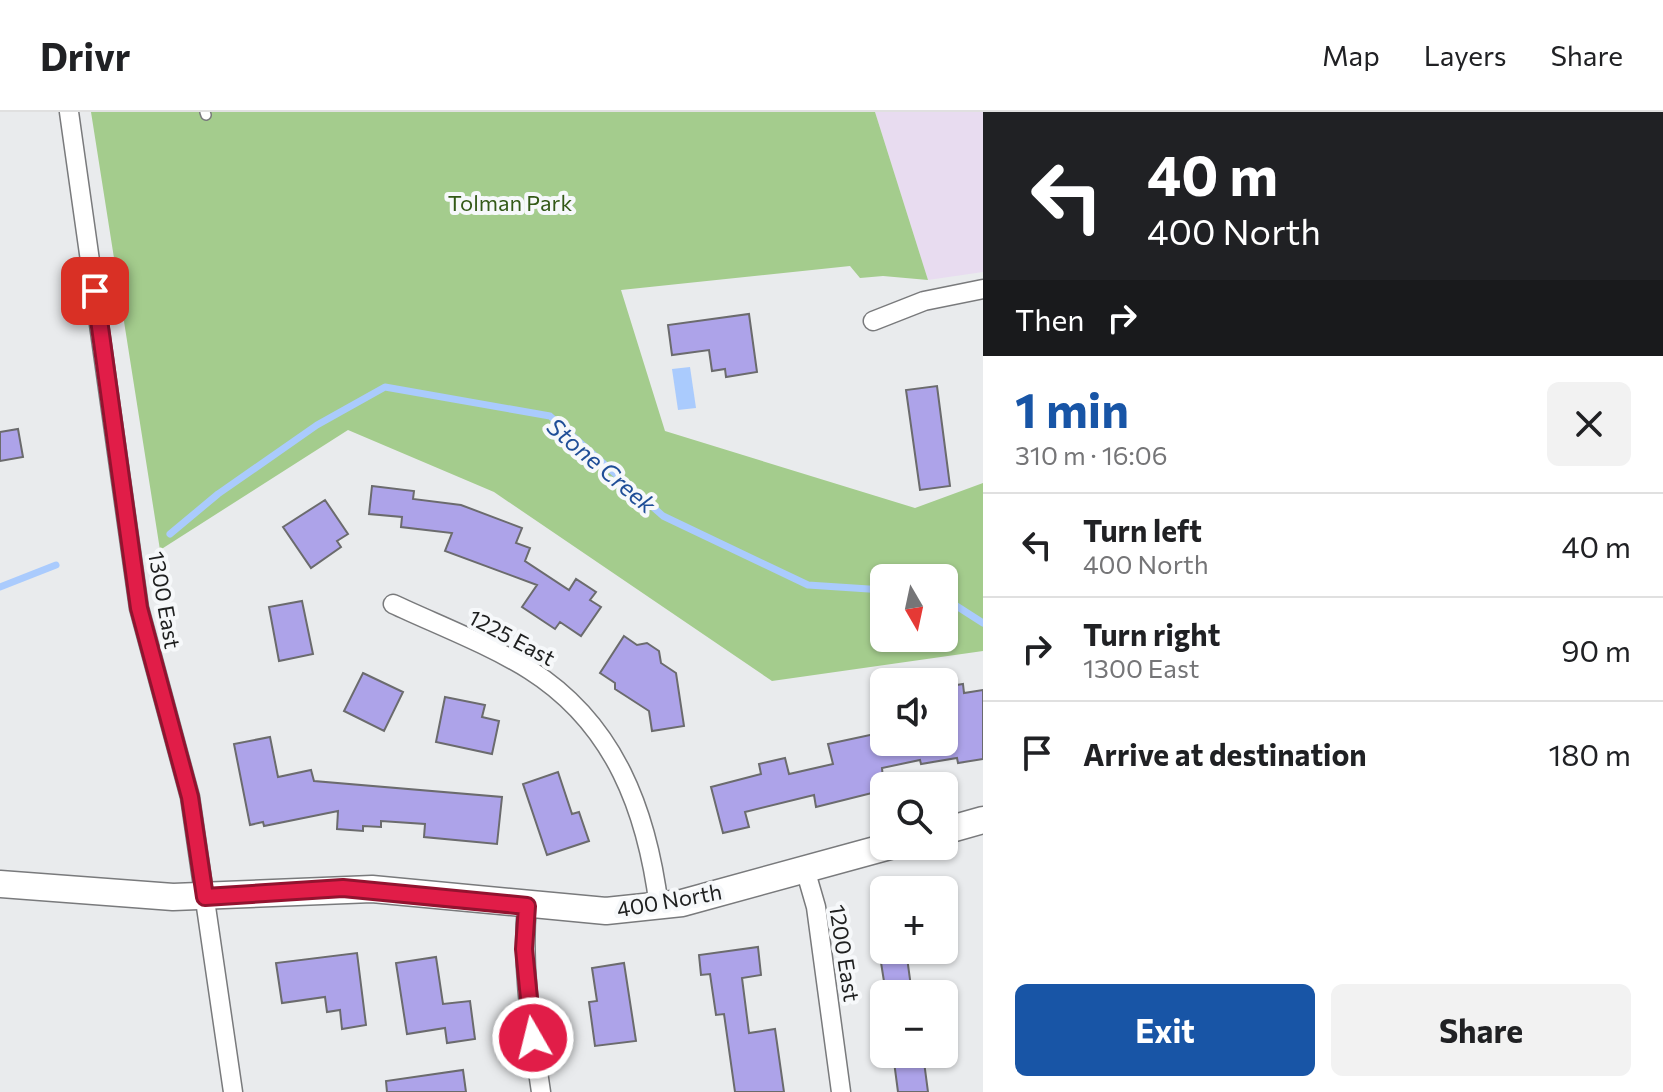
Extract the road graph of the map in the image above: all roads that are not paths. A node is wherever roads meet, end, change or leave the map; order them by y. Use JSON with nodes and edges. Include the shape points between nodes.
{"nodes":[{"id":1,"x":69,"y":112,"type":"edge"},
{"id":2,"x":983,"y":289,"type":"edge"},
{"id":3,"x":873,"y":321,"type":"dead end"},
{"id":4,"x":393,"y":604,"type":"dead end"},
{"id":5,"x":983,"y":820,"type":"edge"},
{"id":6,"x":958,"y":827,"type":"edge"},
{"id":7,"x":870,"y":851,"type":"edge"},
{"id":8,"x":805,"y":869,"type":"junction"},
{"id":9,"x":0,"y":884,"type":"edge"},
{"id":10,"x":205,"y":897,"type":"junction"},
{"id":11,"x":527,"y":906,"type":"junction"},
{"id":12,"x":659,"y":907,"type":"junction"},
{"id":13,"x":233,"y":1092,"type":"edge"},
{"id":14,"x":541,"y":1092,"type":"edge"},
{"id":15,"x":841,"y":1092,"type":"edge"}],
"edges":[{"from":1,"to":10,"type":"street","name":"1300 East","via":[[139,608],[190,797]]},
{"from":2,"to":3,"type":"street","via":[[924,301]]},
{"from":4,"to":12,"type":"street","name":"1225 East","via":[[528,669],[596,728],[634,795],[650,846]]},
{"from":5,"to":6,"type":"main road"},
{"from":7,"to":8,"type":"main road","name":"400 North"},
{"from":8,"to":12,"type":"main road","name":"400 North"},
{"from":8,"to":15,"type":"street","name":"1200 East","via":[[816,907]]},
{"from":9,"to":10,"type":"main road","name":"400 North"},
{"from":10,"to":11,"type":"main road","name":"400 North","via":[[343,888]]},
{"from":10,"to":13,"type":"street","name":"1300 East"},
{"from":11,"to":12,"type":"main road","name":"400 North","via":[[587,911]]},
{"from":11,"to":14,"type":"street","via":[[527,992]]}]}
